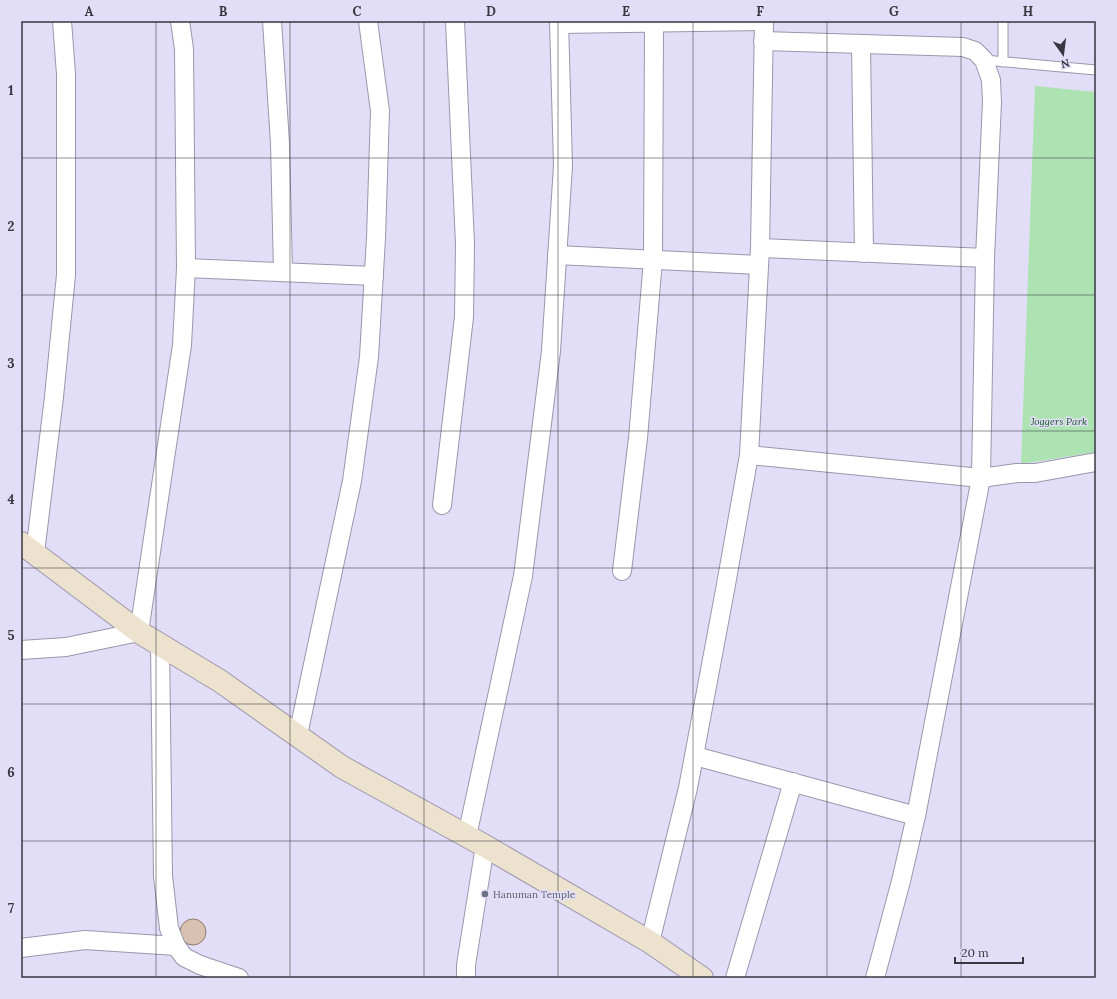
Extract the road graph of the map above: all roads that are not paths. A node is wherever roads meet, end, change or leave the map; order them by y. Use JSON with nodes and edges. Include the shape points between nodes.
{"nodes":[{"id":1,"x":62,"y":21,"type":"edge"},
{"id":2,"x":180,"y":21,"type":"edge"},
{"id":3,"x":272,"y":21,"type":"edge"},
{"id":4,"x":368,"y":21,"type":"edge"},
{"id":5,"x":455,"y":21,"type":"edge"},
{"id":6,"x":764,"y":21,"type":"edge"},
{"id":7,"x":1002,"y":21,"type":"edge"},
{"id":8,"x":559,"y":22,"type":"edge"},
{"id":9,"x":655,"y":22,"type":"edge"},
{"id":10,"x":763,"y":41,"type":"junction"},
{"id":11,"x":861,"y":44,"type":"junction"},
{"id":12,"x":984,"y":60,"type":"junction"},
{"id":13,"x":1003,"y":62,"type":"junction"},
{"id":14,"x":1096,"y":70,"type":"edge"},
{"id":15,"x":864,"y":253,"type":"junction"},
{"id":16,"x":557,"y":255,"type":"junction"},
{"id":17,"x":759,"y":256,"type":"junction"},
{"id":18,"x":985,"y":258,"type":"junction"},
{"id":19,"x":653,"y":260,"type":"junction"},
{"id":20,"x":186,"y":268,"type":"junction"},
{"id":21,"x":283,"y":272,"type":"junction"},
{"id":22,"x":374,"y":276,"type":"junction"},
{"id":23,"x":749,"y":455,"type":"junction"},
{"id":24,"x":1096,"y":462,"type":"edge"},
{"id":25,"x":981,"y":478,"type":"junction"},
{"id":26,"x":442,"y":505,"type":"dead end"},
{"id":27,"x":28,"y":548,"type":"edge"},
{"id":28,"x":622,"y":571,"type":"dead end"},
{"id":29,"x":139,"y":632,"type":"junction"},
{"id":30,"x":160,"y":644,"type":"junction"},
{"id":31,"x":21,"y":650,"type":"edge"},
{"id":32,"x":298,"y":735,"type":"junction"},
{"id":33,"x":695,"y":756,"type":"junction"},
{"id":34,"x":793,"y":782,"type":"junction"},
{"id":35,"x":916,"y":816,"type":"junction"},
{"id":36,"x":476,"y":841,"type":"junction"},
{"id":37,"x":650,"y":942,"type":"junction"},
{"id":38,"x":176,"y":946,"type":"junction"},
{"id":39,"x":21,"y":948,"type":"edge"},
{"id":40,"x":239,"y":978,"type":"edge"},
{"id":41,"x":466,"y":978,"type":"edge"},
{"id":42,"x":702,"y":978,"type":"edge"},
{"id":43,"x":735,"y":978,"type":"edge"},
{"id":44,"x":875,"y":978,"type":"edge"}],
"edges":[{"from":1,"to":27,"type":"street","via":[[66,74],[66,275],[54,397]]},
{"from":2,"to":20,"type":"street","via":[[184,49]]},
{"from":3,"to":21,"type":"street","via":[[280,143]]},
{"from":4,"to":22,"type":"street","via":[[380,111]]},
{"from":5,"to":26,"type":"street","via":[[465,244],[464,317]]},
{"from":6,"to":9,"type":"street"},
{"from":6,"to":10,"type":"street"},
{"from":7,"to":13,"type":"lane"},
{"from":8,"to":9,"type":"street"},
{"from":8,"to":16,"type":"street","via":[[563,166]]},
{"from":9,"to":19,"type":"street"},
{"from":10,"to":11,"type":"street"},
{"from":10,"to":17,"type":"street"},
{"from":11,"to":12,"type":"street","via":[[963,47],[975,51]]},
{"from":11,"to":15,"type":"street"},
{"from":12,"to":13,"type":"lane"},
{"from":12,"to":18,"type":"street","via":[[991,80],[992,102]]},
{"from":13,"to":14,"type":"lane"},
{"from":15,"to":17,"type":"street"},
{"from":15,"to":18,"type":"street"},
{"from":16,"to":19,"type":"street"},
{"from":16,"to":36,"type":"street","via":[[551,351],[523,576]]},
{"from":17,"to":19,"type":"street"},
{"from":17,"to":23,"type":"street"},
{"from":18,"to":25,"type":"street"},
{"from":19,"to":28,"type":"street","via":[[638,438]]},
{"from":20,"to":21,"type":"street"},
{"from":20,"to":29,"type":"street","via":[[182,345]]},
{"from":21,"to":22,"type":"street"},
{"from":22,"to":32,"type":"street","via":[[369,356],[352,481]]},
{"from":23,"to":25,"type":"street"},
{"from":23,"to":33,"type":"street"},
{"from":24,"to":25,"type":"street","via":[[1035,473]]},
{"from":25,"to":35,"type":"street"},
{"from":27,"to":29,"type":"main road"},
{"from":29,"to":30,"type":"main road"},
{"from":29,"to":31,"type":"street","via":[[66,647]]},
{"from":30,"to":32,"type":"main road","via":[[220,681]]},
{"from":30,"to":38,"type":"street","via":[[163,876],[169,928]]},
{"from":32,"to":36,"type":"main road","via":[[342,767]]},
{"from":33,"to":34,"type":"street"},
{"from":33,"to":37,"type":"street"},
{"from":34,"to":35,"type":"street"},
{"from":34,"to":43,"type":"street"},
{"from":35,"to":44,"type":"street"},
{"from":36,"to":37,"type":"main road"},
{"from":36,"to":41,"type":"street"},
{"from":37,"to":42,"type":"main road"},
{"from":38,"to":39,"type":"street","via":[[85,940]]},
{"from":38,"to":40,"type":"street","via":[[184,957]]}]}
